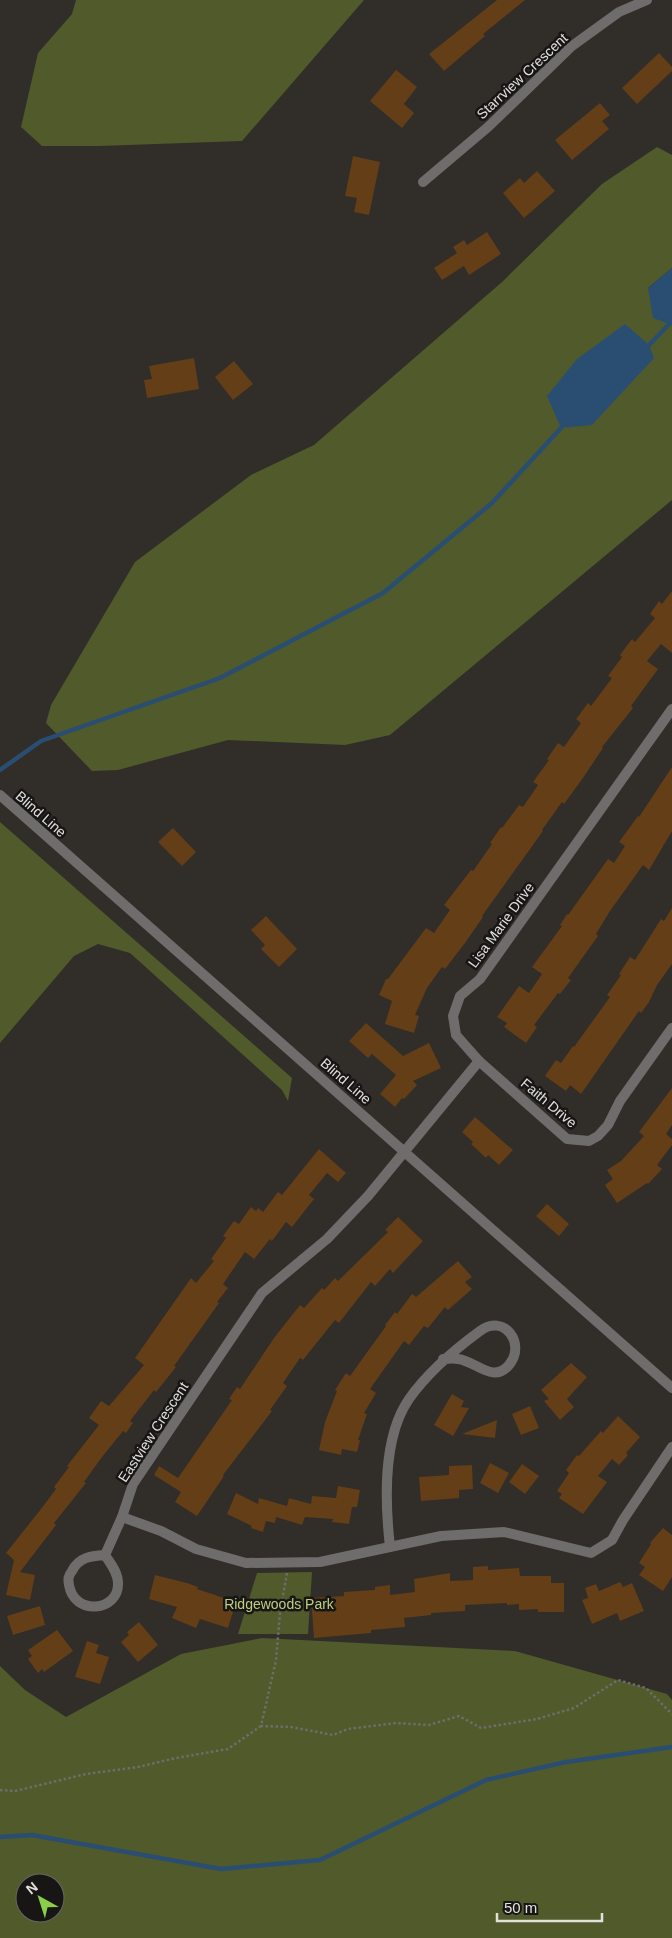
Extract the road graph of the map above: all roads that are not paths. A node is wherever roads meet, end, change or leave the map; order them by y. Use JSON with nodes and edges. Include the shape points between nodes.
{"nodes":[{"id":1,"x":646,"y":0,"type":"edge"},
{"id":2,"x":423,"y":182,"type":"dead end"},
{"id":3,"x":672,"y":709,"type":"edge"},
{"id":4,"x":0,"y":796,"type":"edge"},
{"id":5,"x":672,"y":1028,"type":"edge"},
{"id":6,"x":480,"y":1061,"type":"junction"},
{"id":7,"x":405,"y":1151,"type":"junction"},
{"id":8,"x":443,"y":1359,"type":"junction"},
{"id":9,"x":672,"y":1388,"type":"edge"},
{"id":10,"x":672,"y":1447,"type":"edge"},
{"id":11,"x":122,"y":1517,"type":"junction"},
{"id":12,"x":390,"y":1547,"type":"junction"},
{"id":13,"x":104,"y":1555,"type":"junction"}],
"edges":[{"from":1,"to":2,"type":"street","name":"Starrview Crescent","via":[[619,12],[572,46],[488,127]]},
{"from":3,"to":6,"type":"street","name":"Lisa Marie Drive","via":[[480,979],[460,996],[453,1016],[456,1035]]},
{"from":4,"to":7,"type":"street","name":"Blind Line"},
{"from":5,"to":6,"type":"street","name":"Faith Drive","via":[[620,1101],[608,1125],[589,1141],[567,1139]]},
{"from":6,"to":7,"type":"street"},
{"from":7,"to":9,"type":"street","name":"Blind Line"},
{"from":7,"to":11,"type":"street","name":"Eastview Crescent","via":[[327,1238],[262,1293],[133,1484]]},
{"from":8,"to":8,"type":"street","via":[[484,1328],[495,1325],[510,1333],[516,1348],[512,1362],[496,1373],[459,1359]]},
{"from":8,"to":12,"type":"street","via":[[409,1400],[396,1425],[388,1467]]},
{"from":10,"to":12,"type":"street","via":[[612,1540],[592,1553],[504,1532],[441,1536]]},
{"from":11,"to":12,"type":"street","via":[[161,1530],[196,1549],[246,1563],[320,1562]]},
{"from":11,"to":13,"type":"street","name":"Eastview Crescent"},
{"from":13,"to":13,"type":"street","via":[[114,1568],[118,1582],[116,1593],[108,1602],[96,1607],[81,1604],[70,1593],[68,1577],[75,1564],[88,1556]]}]}
